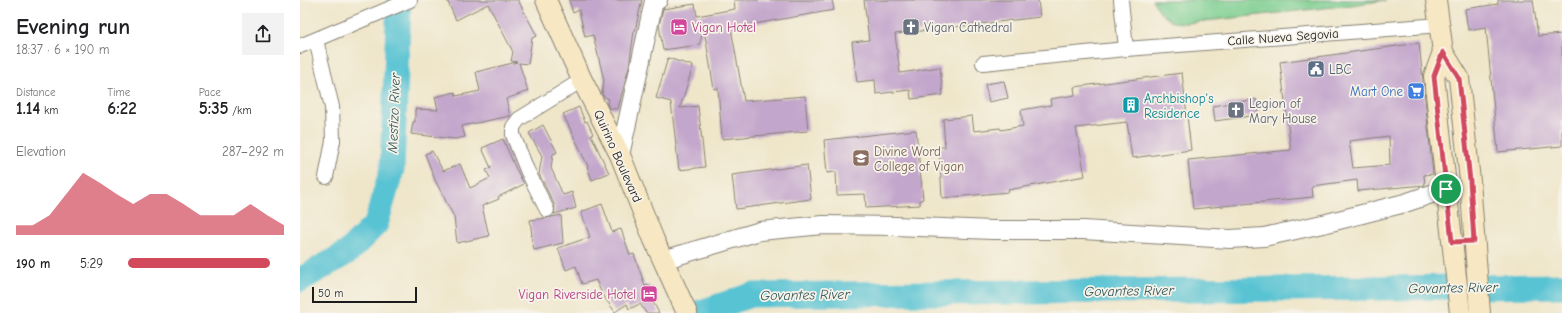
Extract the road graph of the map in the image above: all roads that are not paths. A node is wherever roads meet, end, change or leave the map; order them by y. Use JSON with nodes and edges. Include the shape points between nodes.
{"nodes":[{"id":1,"x":410,"y":0,"type":"edge"},
{"id":2,"x":546,"y":0,"type":"edge"},
{"id":3,"x":655,"y":0,"type":"edge"},
{"id":4,"x":1121,"y":0,"type":"edge"},
{"id":5,"x":1436,"y":0,"type":"edge"},
{"id":6,"x":1440,"y":25,"type":"junction"},
{"id":7,"x":316,"y":40,"type":"junction"},
{"id":8,"x":300,"y":46,"type":"edge"},
{"id":9,"x":1126,"y":49,"type":"junction"},
{"id":10,"x":1443,"y":52,"type":"junction"},
{"id":11,"x":983,"y":63,"type":"dead end"},
{"id":12,"x":582,"y":80,"type":"junction"},
{"id":13,"x":620,"y":155,"type":"junction"},
{"id":14,"x":326,"y":177,"type":"dead end"},
{"id":15,"x":1446,"y":189,"type":"junction"},
{"id":16,"x":547,"y":210,"type":"dead end"},
{"id":17,"x":1474,"y":247,"type":"junction"},
{"id":18,"x":1453,"y":248,"type":"junction"},
{"id":19,"x":663,"y":260,"type":"junction"},
{"id":20,"x":687,"y":313,"type":"edge"},
{"id":21,"x":1460,"y":313,"type":"edge"},
{"id":22,"x":1480,"y":313,"type":"edge"}],
"edges":[{"from":1,"to":7,"type":"street"},
{"from":2,"to":12,"type":"main road","name":"Quirino Boulevard"},
{"from":3,"to":13,"type":"street"},
{"from":4,"to":9,"type":"street"},
{"from":5,"to":6,"type":"main road"},
{"from":6,"to":9,"type":"street","name":"Calle Nueva Segovia"},
{"from":6,"to":10,"type":"main road"},
{"from":7,"to":8,"type":"street"},
{"from":7,"to":14,"type":"street","via":[[332,107],[333,141]]},
{"from":9,"to":11,"type":"street","name":"Calle Nueva Segovia"},
{"from":10,"to":15,"type":"main road","via":[[1434,76]]},
{"from":10,"to":17,"type":"main road","via":[[1459,78]]},
{"from":12,"to":13,"type":"main road","name":"Quirino Boulevard"},
{"from":12,"to":16,"type":"street","via":[[519,119],[513,127],[513,135],[527,170]]},
{"from":13,"to":19,"type":"main road","name":"Quirino Boulevard"},
{"from":15,"to":18,"type":"main road"},
{"from":15,"to":19,"type":"street","via":[[1405,203],[1264,237],[1230,239],[1083,230],[822,225],[760,231]]},
{"from":17,"to":18,"type":"main road"},
{"from":17,"to":22,"type":"main road"},
{"from":18,"to":21,"type":"main road"},
{"from":19,"to":20,"type":"main road","name":"Quirino Boulevard"}]}
